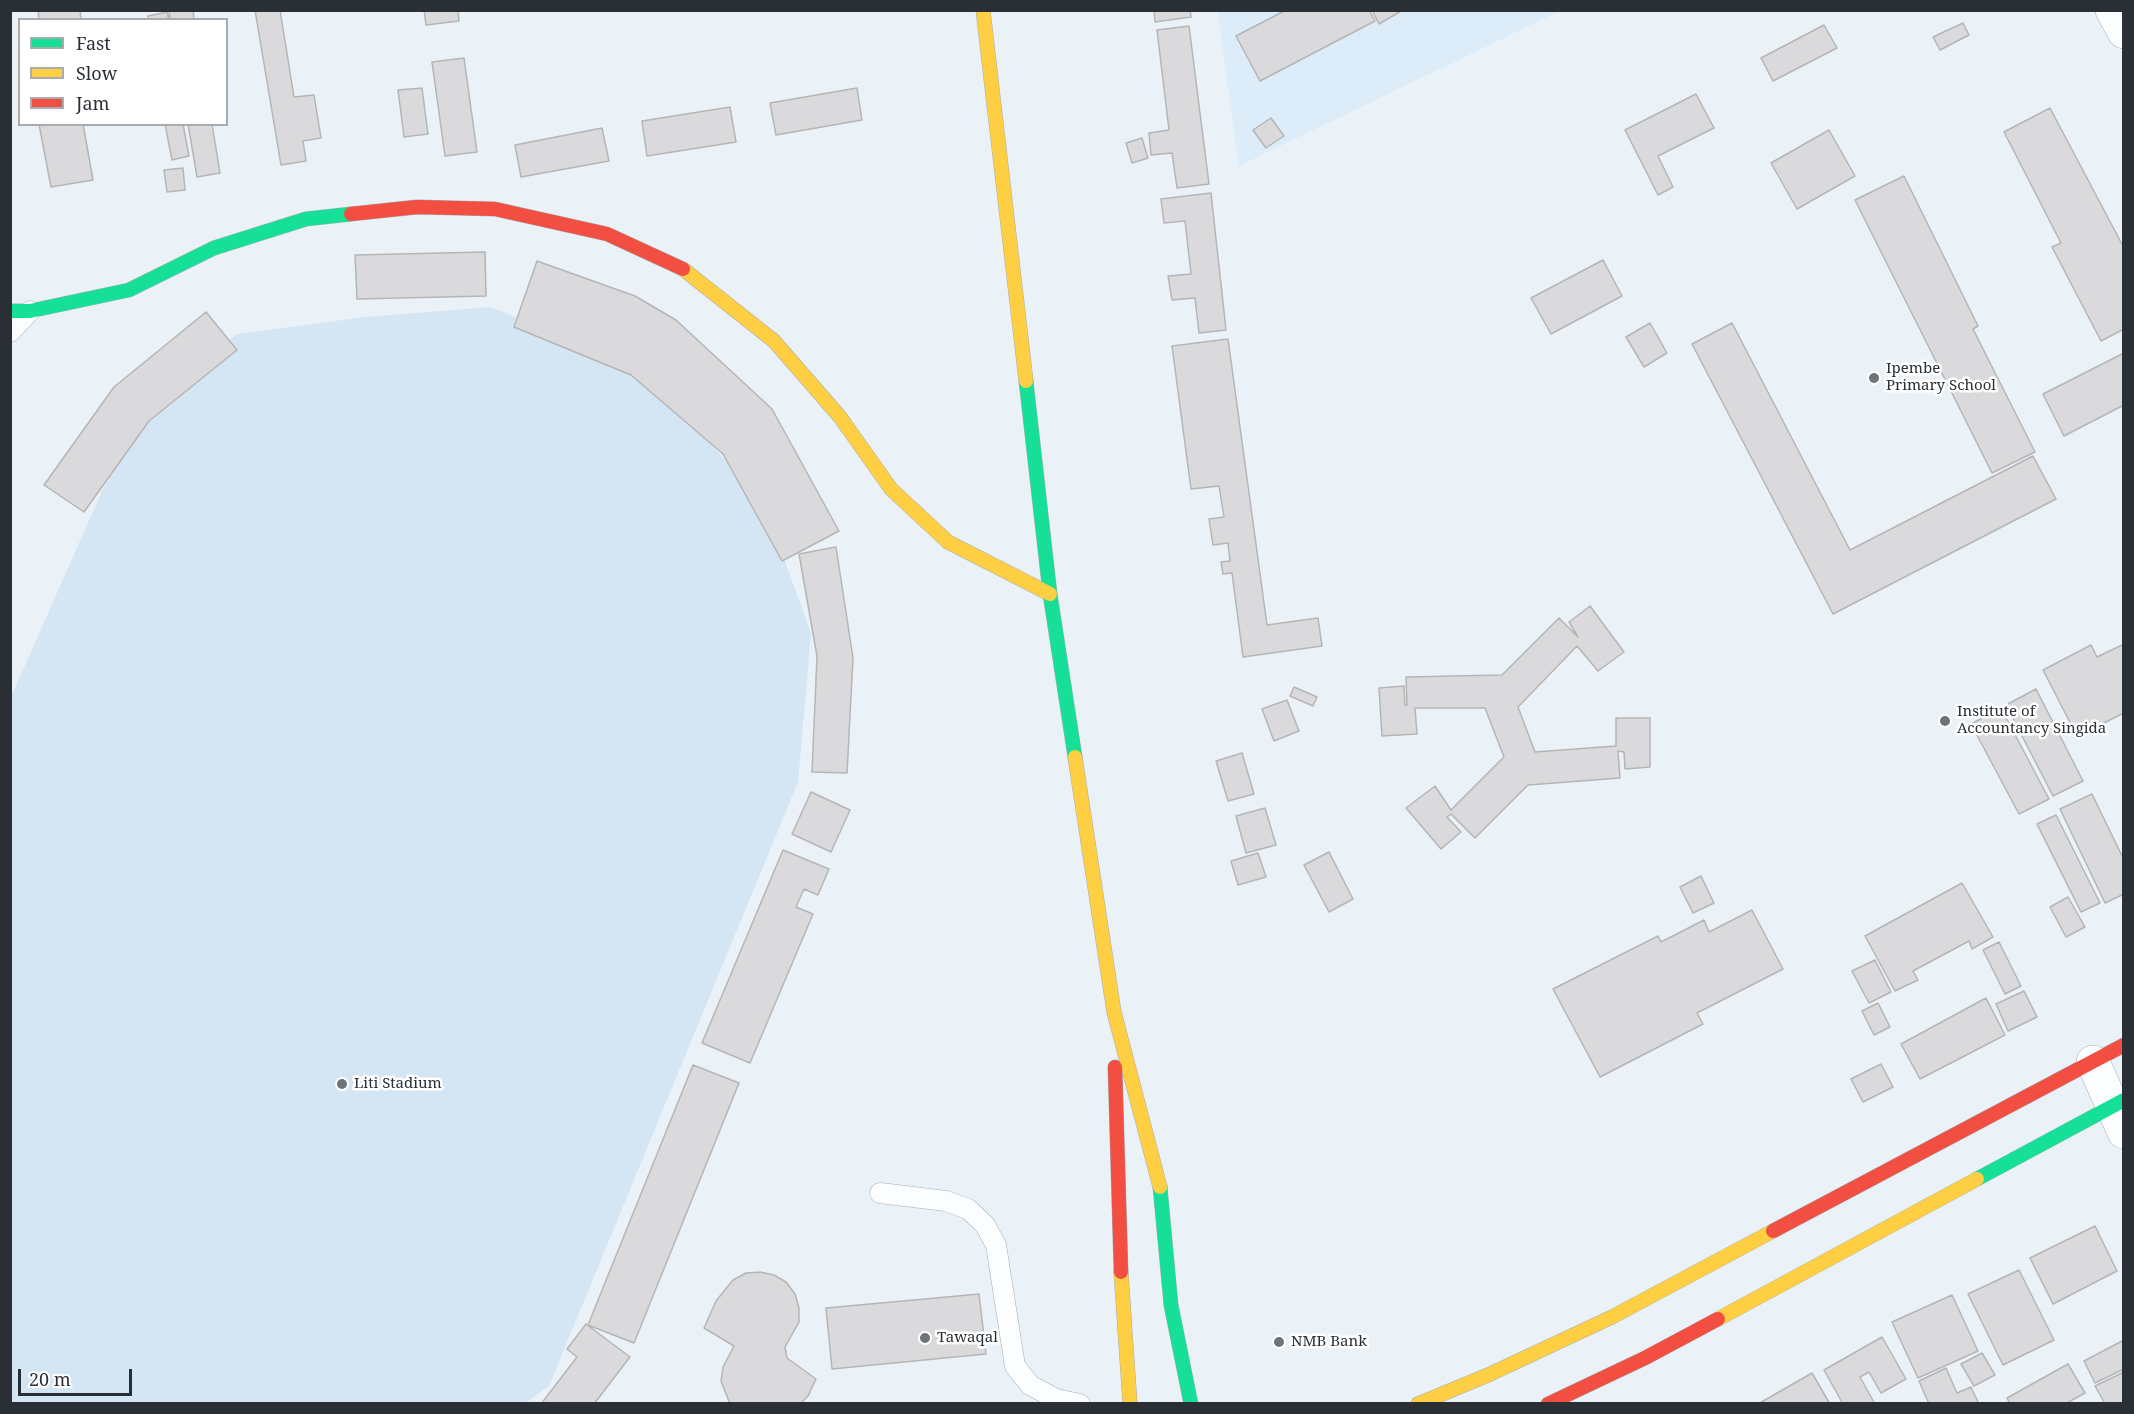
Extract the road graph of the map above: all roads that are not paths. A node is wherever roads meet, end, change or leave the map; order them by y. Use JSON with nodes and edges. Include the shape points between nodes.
{"nodes":[{"id":1,"x":983,"y":10,"type":"edge"},
{"id":2,"x":2112,"y":10,"type":"edge"},
{"id":3,"x":2124,"y":32,"type":"edge"},
{"id":4,"x":20,"y":311,"type":"edge"},
{"id":5,"x":10,"y":332,"type":"edge"},
{"id":6,"x":1050,"y":594,"type":"junction"},
{"id":7,"x":1114,"y":1012,"type":"junction"},
{"id":8,"x":2124,"y":1045,"type":"edge"},
{"id":9,"x":2093,"y":1062,"type":"junction"},
{"id":10,"x":2120,"y":1113,"type":"edge"},
{"id":11,"x":880,"y":1193,"type":"dead end"},
{"id":12,"x":1080,"y":1404,"type":"edge"},
{"id":13,"x":1130,"y":1404,"type":"edge"},
{"id":14,"x":1191,"y":1404,"type":"edge"},
{"id":15,"x":1418,"y":1404,"type":"edge"},
{"id":16,"x":1548,"y":1404,"type":"edge"}],
"edges":[{"from":1,"to":6,"type":"main road"},
{"from":2,"to":3,"type":"street"},
{"from":4,"to":5,"type":"lane"},
{"from":4,"to":6,"type":"main road","via":[[129,290],[214,248],[306,219],[417,207],[495,209],[607,234],[685,270],[774,341],[840,417],[891,489],[948,542]]},
{"from":6,"to":7,"type":"main road"},
{"from":7,"to":13,"type":"main road","via":[[1118,1219]]},
{"from":7,"to":14,"type":"main road","via":[[1161,1193],[1171,1305]]},
{"from":8,"to":9,"type":"main road"},
{"from":9,"to":10,"type":"street"},
{"from":9,"to":15,"type":"main road","via":[[1612,1317]]},
{"from":10,"to":16,"type":"main road"},
{"from":11,"to":12,"type":"lane","via":[[946,1202],[968,1209],[985,1225],[996,1245],[1015,1366],[1030,1385],[1056,1399]]}]}
